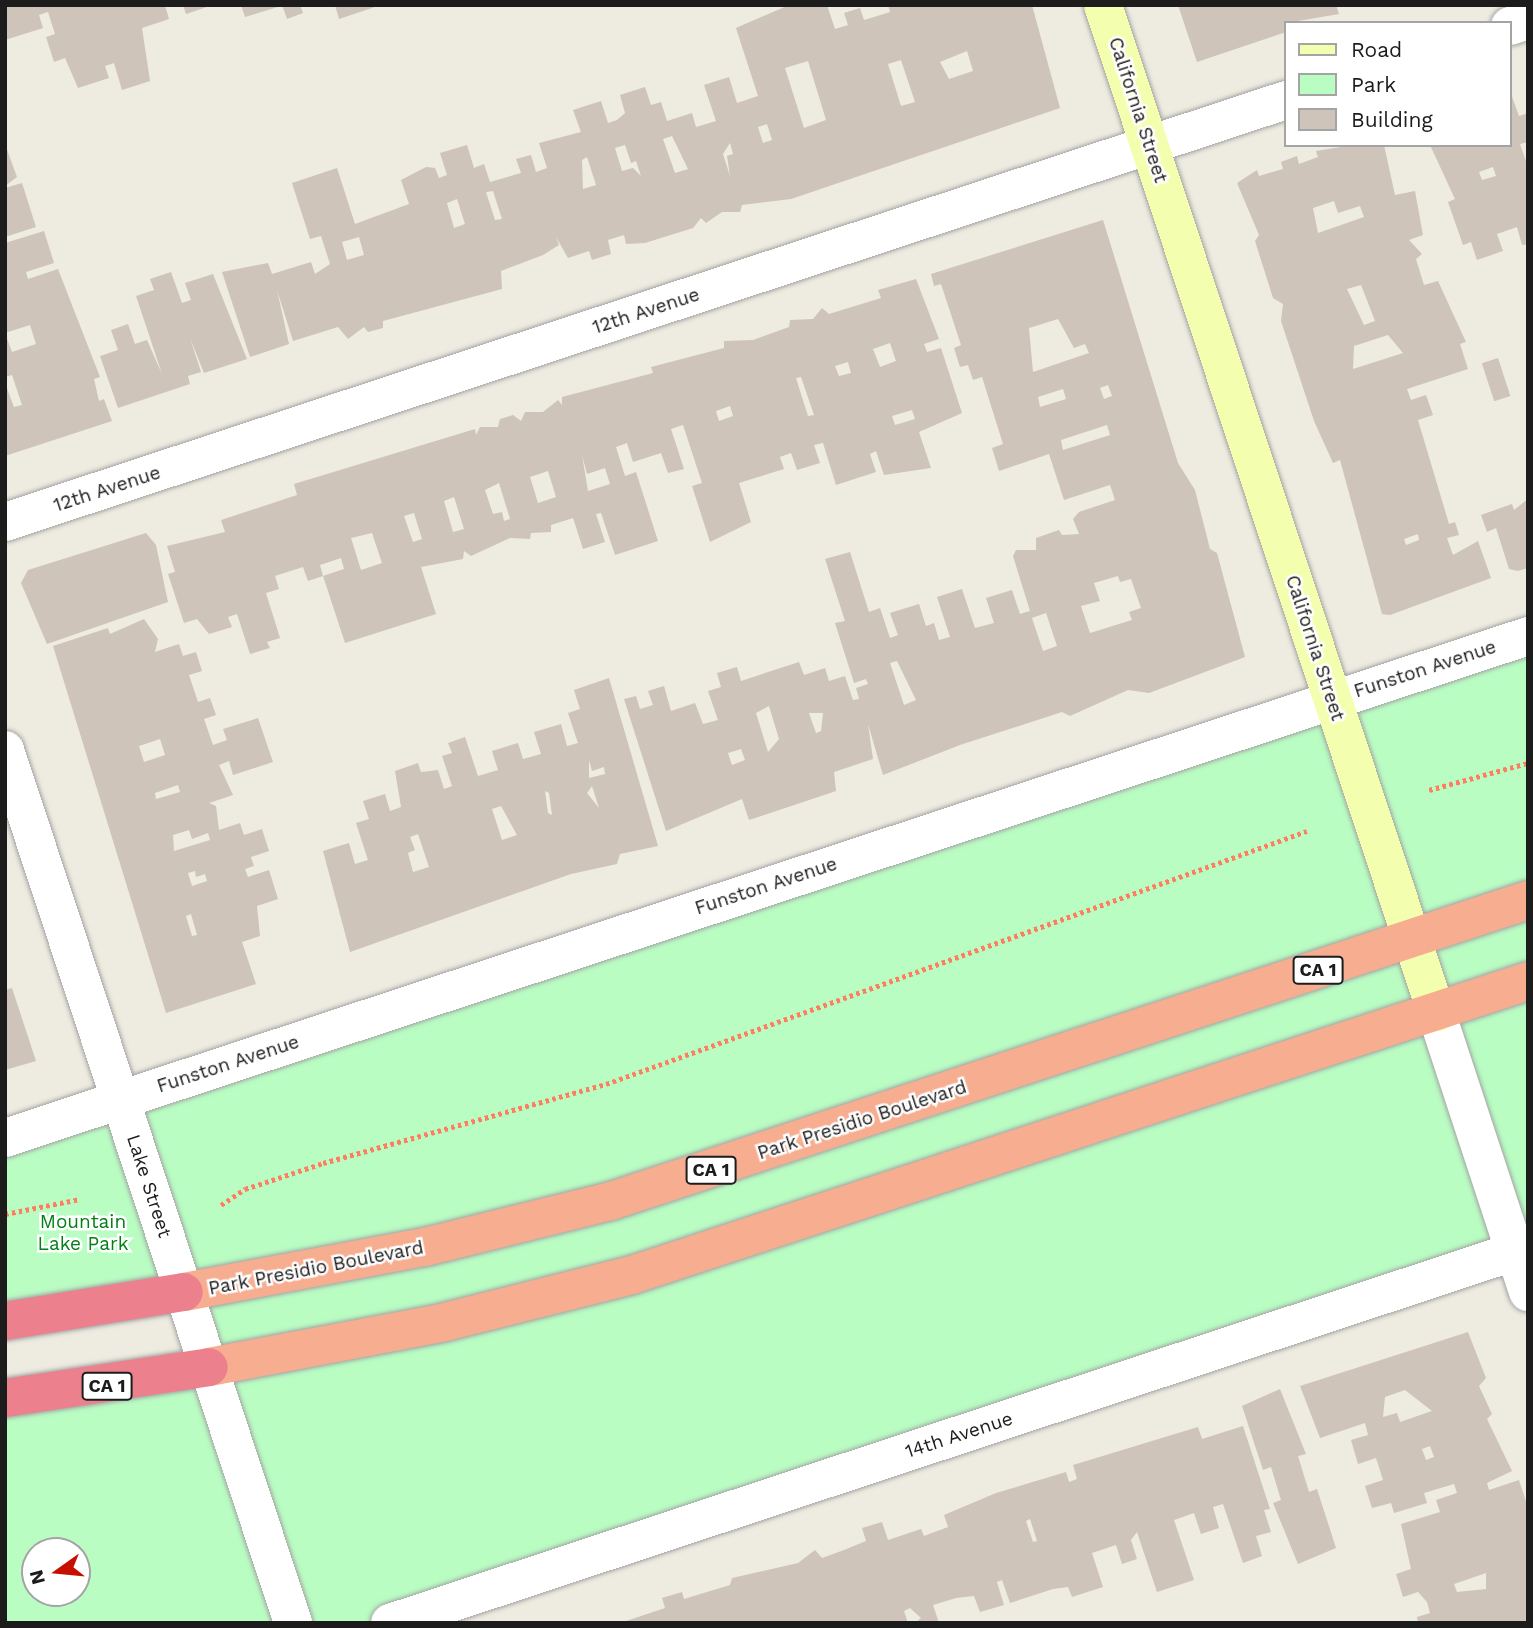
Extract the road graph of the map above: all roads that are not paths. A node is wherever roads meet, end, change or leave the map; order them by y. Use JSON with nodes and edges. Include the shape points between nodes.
{"nodes":[{"id":1,"x":1103,"y":5,"type":"edge"},
{"id":2,"x":1284,"y":101,"type":"edge"},
{"id":3,"x":1149,"y":145,"type":"junction"},
{"id":4,"x":5,"y":523,"type":"edge"},
{"id":5,"x":1528,"y":636,"type":"edge"},
{"id":6,"x":1332,"y":700,"type":"junction"},
{"id":7,"x":5,"y":750,"type":"edge"},
{"id":8,"x":1528,"y":900,"type":"edge"},
{"id":9,"x":1411,"y":939,"type":"junction"},
{"id":10,"x":1528,"y":981,"type":"edge"},
{"id":11,"x":1436,"y":1012,"type":"junction"},
{"id":12,"x":121,"y":1099,"type":"junction"},
{"id":13,"x":5,"y":1138,"type":"edge"},
{"id":14,"x":1521,"y":1249,"type":"edge"},
{"id":15,"x":184,"y":1292,"type":"junction"},
{"id":16,"x":1528,"y":1292,"type":"edge"},
{"id":17,"x":5,"y":1321,"type":"edge"},
{"id":18,"x":209,"y":1367,"type":"junction"},
{"id":19,"x":5,"y":1398,"type":"edge"},
{"id":20,"x":293,"y":1623,"type":"edge"},
{"id":21,"x":390,"y":1623,"type":"edge"}],
"edges":[{"from":1,"to":3,"type":"main road","name":"California Street"},
{"from":2,"to":3,"type":"street","name":"12th Avenue"},
{"from":3,"to":4,"type":"street","name":"12th Avenue"},
{"from":3,"to":6,"type":"main road","name":"California Street"},
{"from":5,"to":6,"type":"street","name":"Funston Avenue"},
{"from":6,"to":9,"type":"main road","name":"California Street"},
{"from":6,"to":12,"type":"street","name":"Funston Avenue"},
{"from":7,"to":12,"type":"street","name":"Lake Street"},
{"from":8,"to":9,"type":"highway","name":"Park Presidio Boulevard","number":"CA 1"},
{"from":9,"to":11,"type":"main road","name":"California Street"},
{"from":9,"to":15,"type":"highway","name":"Park Presidio Boulevard","number":"CA 1","via":[[611,1200],[412,1250]]},
{"from":10,"to":11,"type":"highway","number":"CA 1"},
{"from":11,"to":14,"type":"street","name":"California Street"},
{"from":11,"to":18,"type":"highway","number":"CA 1","via":[[632,1275],[453,1320]]},
{"from":12,"to":13,"type":"street","name":"Funston Avenue"},
{"from":12,"to":15,"type":"street","name":"Lake Street"},
{"from":14,"to":16,"type":"street","name":"California Street"},
{"from":14,"to":21,"type":"street","name":"14th Avenue"},
{"from":15,"to":17,"type":"highway","number":"CA 1"},
{"from":15,"to":18,"type":"street","name":"Lake Street"},
{"from":18,"to":19,"type":"highway","number":"CA 1"},
{"from":18,"to":20,"type":"street","name":"Lake Street"}]}
